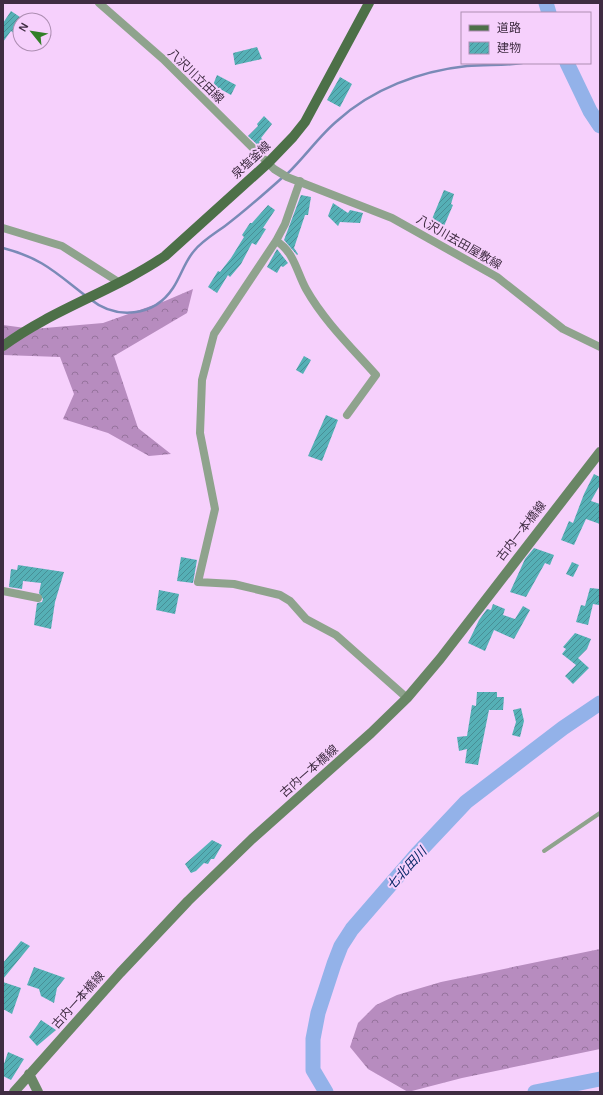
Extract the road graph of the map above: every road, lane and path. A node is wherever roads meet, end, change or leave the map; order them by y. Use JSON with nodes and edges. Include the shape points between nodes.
{"nodes":[{"id":1,"x":99,"y":3,"type":"edge"},
{"id":2,"x":369,"y":3,"type":"edge"},
{"id":3,"x":271,"y":166,"type":"junction"},
{"id":4,"x":297,"y":180,"type":"junction"},
{"id":5,"x":3,"y":228,"type":"edge"},
{"id":6,"x":276,"y":240,"type":"junction"},
{"id":7,"x":120,"y":283,"type":"junction"},
{"id":8,"x":3,"y":346,"type":"edge"},
{"id":9,"x":600,"y":347,"type":"edge"},
{"id":10,"x":347,"y":415,"type":"dead end"},
{"id":11,"x":600,"y":452,"type":"edge"},
{"id":12,"x":3,"y":591,"type":"edge"},
{"id":13,"x":38,"y":598,"type":"dead end"},
{"id":14,"x":407,"y":698,"type":"junction"},
{"id":15,"x":600,"y":814,"type":"edge"},
{"id":16,"x":544,"y":851,"type":"dead end"},
{"id":17,"x":29,"y":1074,"type":"junction"},
{"id":18,"x":14,"y":1092,"type":"edge"},
{"id":19,"x":38,"y":1092,"type":"edge"}],
"edges":[{"from":1,"to":3,"type":"street","name":"八沢川立田線","via":[[163,59]]},
{"from":2,"to":3,"type":"main road","name":"泉塩釜線","via":[[305,122]]},
{"from":3,"to":4,"type":"street","name":"八沢川立田線"},
{"from":3,"to":7,"type":"main road","name":"泉塩釜線","via":[[165,256],[146,270]]},
{"from":4,"to":6,"type":"street","via":[[285,224]]},
{"from":4,"to":9,"type":"street","name":"八沢川去田屋敷線","via":[[392,218],[497,277],[563,329]]},
{"from":5,"to":7,"type":"street","via":[[62,246]]},
{"from":6,"to":10,"type":"street","via":[[284,245],[306,289],[330,323],[376,375]]},
{"from":6,"to":14,"type":"street","via":[[214,334],[202,380],[200,433],[215,509],[198,582],[234,584],[280,595],[290,601],[306,619],[333,633]]},
{"from":7,"to":8,"type":"main road","name":"泉塩釜線","via":[[40,321]]},
{"from":11,"to":14,"type":"street","name":"古内一本橋線","via":[[440,660]]},
{"from":12,"to":13,"type":"street"},
{"from":14,"to":17,"type":"street","name":"古内一本橋線","via":[[188,901]]},
{"from":15,"to":16,"type":"lane"},
{"from":17,"to":18,"type":"street","name":"古内一本橋線"},
{"from":17,"to":19,"type":"street"}]}
